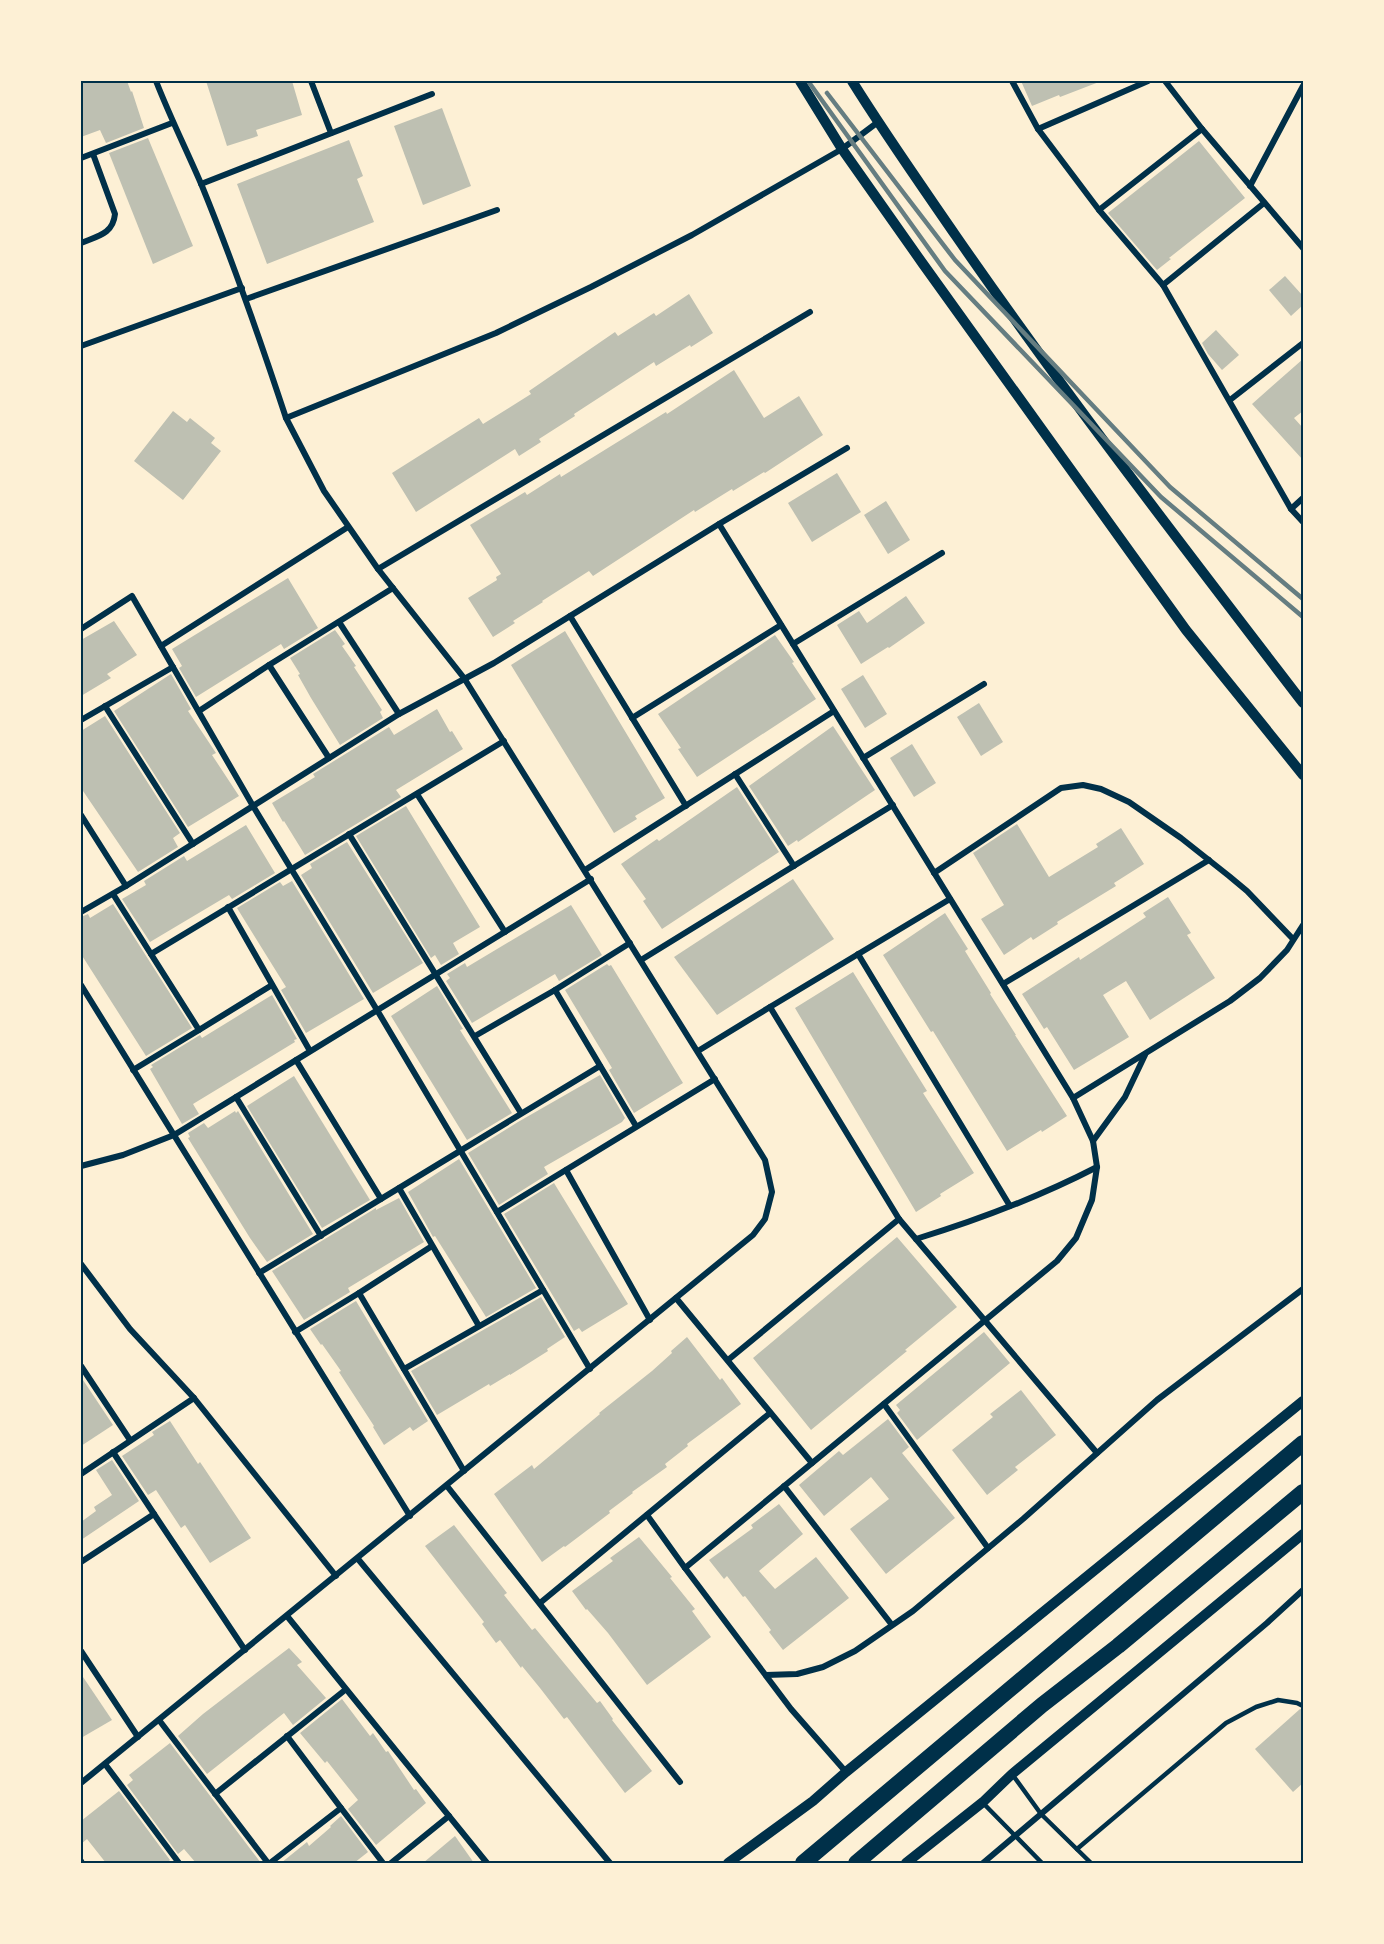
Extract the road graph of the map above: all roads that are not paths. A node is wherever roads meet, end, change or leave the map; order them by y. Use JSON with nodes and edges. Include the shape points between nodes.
{"nodes":[{"id":1,"x":156,"y":81,"type":"edge"},
{"id":2,"x":311,"y":81,"type":"edge"},
{"id":3,"x":800,"y":81,"type":"edge"},
{"id":4,"x":852,"y":81,"type":"edge"},
{"id":5,"x":1012,"y":81,"type":"edge"},
{"id":6,"x":1148,"y":81,"type":"edge"},
{"id":7,"x":1165,"y":81,"type":"edge"},
{"id":8,"x":1303,"y":86,"type":"edge"},
{"id":9,"x":432,"y":94,"type":"dead end"},
{"id":10,"x":878,"y":122,"type":"junction"},
{"id":11,"x":172,"y":123,"type":"junction"},
{"id":12,"x":1038,"y":129,"type":"junction"},
{"id":13,"x":1202,"y":129,"type":"junction"},
{"id":14,"x":331,"y":133,"type":"junction"},
{"id":15,"x":842,"y":149,"type":"junction"},
{"id":16,"x":93,"y":154,"type":"junction"},
{"id":17,"x":81,"y":158,"type":"edge"},
{"id":18,"x":201,"y":184,"type":"junction"},
{"id":19,"x":1250,"y":186,"type":"junction"},
{"id":20,"x":1264,"y":203,"type":"junction"},
{"id":21,"x":497,"y":210,"type":"dead end"},
{"id":22,"x":1099,"y":210,"type":"junction"},
{"id":23,"x":81,"y":243,"type":"edge"},
{"id":24,"x":1303,"y":248,"type":"edge"},
{"id":25,"x":1163,"y":285,"type":"junction"},
{"id":26,"x":242,"y":288,"type":"junction"},
{"id":27,"x":246,"y":299,"type":"junction"},
{"id":28,"x":810,"y":312,"type":"dead end"},
{"id":29,"x":1303,"y":343,"type":"edge"},
{"id":30,"x":81,"y":346,"type":"edge"},
{"id":31,"x":1230,"y":400,"type":"junction"},
{"id":32,"x":286,"y":418,"type":"junction"},
{"id":33,"x":848,"y":448,"type":"dead end"},
{"id":34,"x":1303,"y":498,"type":"edge"},
{"id":35,"x":1291,"y":509,"type":"junction"},
{"id":36,"x":1303,"y":522,"type":"edge"},
{"id":37,"x":719,"y":524,"type":"junction"},
{"id":38,"x":348,"y":527,"type":"junction"},
{"id":39,"x":942,"y":553,"type":"dead end"},
{"id":40,"x":378,"y":569,"type":"junction"},
{"id":41,"x":393,"y":588,"type":"junction"},
{"id":42,"x":570,"y":616,"type":"junction"},
{"id":43,"x":339,"y":622,"type":"junction"},
{"id":44,"x":781,"y":625,"type":"junction"},
{"id":45,"x":81,"y":629,"type":"edge"},
{"id":46,"x":793,"y":645,"type":"junction"},
{"id":47,"x":161,"y":646,"type":"junction"},
{"id":48,"x":269,"y":665,"type":"junction"},
{"id":49,"x":173,"y":667,"type":"junction"},
{"id":50,"x":464,"y":678,"type":"junction"},
{"id":51,"x":984,"y":684,"type":"dead end"},
{"id":52,"x":1303,"y":703,"type":"edge"},
{"id":53,"x":105,"y":706,"type":"junction"},
{"id":54,"x":199,"y":711,"type":"junction"},
{"id":55,"x":834,"y":711,"type":"junction"},
{"id":56,"x":399,"y":714,"type":"junction"},
{"id":57,"x":632,"y":718,"type":"junction"},
{"id":58,"x":81,"y":720,"type":"edge"},
{"id":59,"x":504,"y":741,"type":"junction"},
{"id":60,"x":329,"y":758,"type":"junction"},
{"id":61,"x":863,"y":758,"type":"junction"},
{"id":62,"x":735,"y":774,"type":"junction"},
{"id":63,"x":1303,"y":775,"type":"edge"},
{"id":64,"x":417,"y":794,"type":"junction"},
{"id":65,"x":253,"y":806,"type":"junction"},
{"id":66,"x":686,"y":806,"type":"junction"},
{"id":67,"x":892,"y":806,"type":"junction"},
{"id":68,"x":81,"y":815,"type":"edge"},
{"id":69,"x":349,"y":834,"type":"junction"},
{"id":70,"x":193,"y":844,"type":"junction"},
{"id":71,"x":1209,"y":860,"type":"junction"},
{"id":72,"x":795,"y":866,"type":"junction"},
{"id":73,"x":291,"y":868,"type":"junction"},
{"id":74,"x":585,"y":870,"type":"junction"},
{"id":75,"x":934,"y":873,"type":"junction"},
{"id":76,"x":591,"y":879,"type":"junction"},
{"id":77,"x":126,"y":886,"type":"junction"},
{"id":78,"x":113,"y":894,"type":"junction"},
{"id":79,"x":950,"y":899,"type":"junction"},
{"id":80,"x":228,"y":907,"type":"junction"},
{"id":81,"x":81,"y":912,"type":"edge"},
{"id":82,"x":1303,"y":925,"type":"edge"},
{"id":83,"x":505,"y":932,"type":"junction"},
{"id":84,"x":1293,"y":939,"type":"junction"},
{"id":85,"x":630,"y":943,"type":"junction"},
{"id":86,"x":151,"y":954,"type":"junction"},
{"id":87,"x":858,"y":954,"type":"junction"},
{"id":88,"x":641,"y":960,"type":"junction"},
{"id":89,"x":436,"y":974,"type":"junction"},
{"id":90,"x":1003,"y":984,"type":"junction"},
{"id":91,"x":81,"y":985,"type":"edge"},
{"id":92,"x":272,"y":985,"type":"junction"},
{"id":93,"x":555,"y":990,"type":"junction"},
{"id":94,"x":770,"y":1007,"type":"junction"},
{"id":95,"x":377,"y":1010,"type":"junction"},
{"id":96,"x":198,"y":1030,"type":"junction"},
{"id":97,"x":475,"y":1036,"type":"junction"},
{"id":98,"x":698,"y":1051,"type":"junction"},
{"id":99,"x":310,"y":1052,"type":"junction"},
{"id":100,"x":1145,"y":1054,"type":"junction"},
{"id":101,"x":296,"y":1060,"type":"junction"},
{"id":102,"x":600,"y":1066,"type":"junction"},
{"id":103,"x":133,"y":1070,"type":"junction"},
{"id":104,"x":715,"y":1079,"type":"junction"},
{"id":105,"x":236,"y":1097,"type":"junction"},
{"id":106,"x":1073,"y":1098,"type":"junction"},
{"id":107,"x":521,"y":1113,"type":"junction"},
{"id":108,"x":636,"y":1126,"type":"junction"},
{"id":109,"x":174,"y":1135,"type":"junction"},
{"id":110,"x":1093,"y":1141,"type":"junction"},
{"id":111,"x":460,"y":1150,"type":"junction"},
{"id":112,"x":81,"y":1167,"type":"edge"},
{"id":113,"x":1097,"y":1167,"type":"junction"},
{"id":114,"x":566,"y":1170,"type":"junction"},
{"id":115,"x":399,"y":1188,"type":"junction"},
{"id":116,"x":381,"y":1199,"type":"junction"},
{"id":117,"x":1010,"y":1206,"type":"junction"},
{"id":118,"x":497,"y":1212,"type":"junction"},
{"id":119,"x":899,"y":1219,"type":"junction"},
{"id":120,"x":321,"y":1236,"type":"junction"},
{"id":121,"x":916,"y":1239,"type":"junction"},
{"id":122,"x":432,"y":1246,"type":"junction"},
{"id":123,"x":81,"y":1264,"type":"edge"},
{"id":124,"x":259,"y":1274,"type":"junction"},
{"id":125,"x":1303,"y":1289,"type":"edge"},
{"id":126,"x":543,"y":1290,"type":"junction"},
{"id":127,"x":359,"y":1293,"type":"junction"},
{"id":128,"x":676,"y":1298,"type":"junction"},
{"id":129,"x":650,"y":1320,"type":"junction"},
{"id":130,"x":984,"y":1321,"type":"junction"},
{"id":131,"x":479,"y":1326,"type":"junction"},
{"id":132,"x":296,"y":1332,"type":"junction"},
{"id":133,"x":728,"y":1360,"type":"junction"},
{"id":134,"x":81,"y":1366,"type":"edge"},
{"id":135,"x":404,"y":1369,"type":"junction"},
{"id":136,"x":590,"y":1369,"type":"junction"},
{"id":137,"x":194,"y":1398,"type":"junction"},
{"id":138,"x":1303,"y":1401,"type":"edge"},
{"id":139,"x":884,"y":1404,"type":"junction"},
{"id":140,"x":770,"y":1413,"type":"junction"},
{"id":141,"x":130,"y":1440,"type":"junction"},
{"id":142,"x":1303,"y":1443,"type":"edge"},
{"id":143,"x":113,"y":1452,"type":"junction"},
{"id":144,"x":1097,"y":1453,"type":"junction"},
{"id":145,"x":812,"y":1463,"type":"junction"},
{"id":146,"x":464,"y":1472,"type":"junction"},
{"id":147,"x":81,"y":1474,"type":"edge"},
{"id":148,"x":447,"y":1486,"type":"junction"},
{"id":149,"x":784,"y":1486,"type":"junction"},
{"id":150,"x":1303,"y":1492,"type":"edge"},
{"id":151,"x":154,"y":1514,"type":"junction"},
{"id":152,"x":647,"y":1515,"type":"junction"},
{"id":153,"x":410,"y":1516,"type":"junction"},
{"id":154,"x":1303,"y":1534,"type":"edge"},
{"id":155,"x":988,"y":1548,"type":"junction"},
{"id":156,"x":358,"y":1559,"type":"junction"},
{"id":157,"x":81,"y":1562,"type":"edge"},
{"id":158,"x":685,"y":1568,"type":"junction"},
{"id":159,"x":336,"y":1576,"type":"junction"},
{"id":160,"x":1303,"y":1590,"type":"edge"},
{"id":161,"x":540,"y":1604,"type":"junction"},
{"id":162,"x":287,"y":1616,"type":"junction"},
{"id":163,"x":892,"y":1625,"type":"junction"},
{"id":164,"x":245,"y":1650,"type":"junction"},
{"id":165,"x":81,"y":1651,"type":"edge"},
{"id":166,"x":766,"y":1676,"type":"junction"},
{"id":167,"x":345,"y":1690,"type":"junction"},
{"id":168,"x":1303,"y":1706,"type":"edge"},
{"id":169,"x":159,"y":1720,"type":"junction"},
{"id":170,"x":287,"y":1736,"type":"junction"},
{"id":171,"x":138,"y":1737,"type":"junction"},
{"id":172,"x":105,"y":1764,"type":"junction"},
{"id":173,"x":846,"y":1772,"type":"junction"},
{"id":174,"x":1012,"y":1774,"type":"junction"},
{"id":175,"x":680,"y":1782,"type":"dead end"},
{"id":176,"x":81,"y":1783,"type":"edge"},
{"id":177,"x":215,"y":1794,"type":"junction"},
{"id":178,"x":983,"y":1802,"type":"junction"},
{"id":179,"x":341,"y":1808,"type":"junction"},
{"id":180,"x":1041,"y":1814,"type":"junction"},
{"id":181,"x":449,"y":1816,"type":"junction"},
{"id":182,"x":1015,"y":1837,"type":"junction"},
{"id":183,"x":1077,"y":1849,"type":"junction"},
{"id":184,"x":179,"y":1863,"type":"edge"},
{"id":185,"x":269,"y":1863,"type":"edge"},
{"id":186,"x":383,"y":1863,"type":"edge"},
{"id":187,"x":391,"y":1863,"type":"edge"},
{"id":188,"x":487,"y":1863,"type":"edge"},
{"id":189,"x":610,"y":1863,"type":"edge"},
{"id":190,"x":728,"y":1863,"type":"edge"},
{"id":191,"x":802,"y":1863,"type":"edge"},
{"id":192,"x":856,"y":1863,"type":"edge"},
{"id":193,"x":906,"y":1863,"type":"edge"},
{"id":194,"x":983,"y":1863,"type":"edge"},
{"id":195,"x":1042,"y":1863,"type":"edge"},
{"id":196,"x":1091,"y":1863,"type":"edge"}],
"edges":[{"from":1,"to":11,"type":"street"},
{"from":2,"to":14,"type":"street"},
{"from":3,"to":15,"type":"street"},
{"from":4,"to":10,"type":"street"},
{"from":5,"to":12,"type":"street"},
{"from":6,"to":12,"type":"street"},
{"from":7,"to":13,"type":"street"},
{"from":8,"to":19,"type":"street"},
{"from":9,"to":14,"type":"street"},
{"from":10,"to":15,"type":"street"},
{"from":10,"to":52,"type":"street","via":[[1006,308]]},
{"from":11,"to":16,"type":"street"},
{"from":11,"to":18,"type":"street"},
{"from":12,"to":22,"type":"street"},
{"from":13,"to":19,"type":"street"},
{"from":13,"to":22,"type":"street"},
{"from":14,"to":18,"type":"street"},
{"from":15,"to":32,"type":"street","via":[[591,288],[496,333]]},
{"from":15,"to":63,"type":"street","via":[[1186,630]]},
{"from":16,"to":17,"type":"street"},
{"from":16,"to":23,"type":"street","via":[[115,214],[114,224],[104,234]]},
{"from":18,"to":26,"type":"street"},
{"from":19,"to":20,"type":"street"},
{"from":20,"to":24,"type":"street"},
{"from":20,"to":25,"type":"street"},
{"from":21,"to":27,"type":"street"},
{"from":22,"to":25,"type":"street"},
{"from":25,"to":31,"type":"street"},
{"from":26,"to":27,"type":"street"},
{"from":26,"to":30,"type":"street"},
{"from":27,"to":32,"type":"street"},
{"from":28,"to":40,"type":"street"},
{"from":29,"to":31,"type":"street"},
{"from":31,"to":35,"type":"street"},
{"from":32,"to":38,"type":"street"},
{"from":33,"to":37,"type":"street"},
{"from":34,"to":35,"type":"street"},
{"from":35,"to":36,"type":"street"},
{"from":37,"to":42,"type":"street"},
{"from":37,"to":44,"type":"street"},
{"from":38,"to":40,"type":"street"},
{"from":38,"to":47,"type":"street"},
{"from":39,"to":46,"type":"street"},
{"from":40,"to":41,"type":"street"},
{"from":41,"to":43,"type":"street"},
{"from":41,"to":50,"type":"street"},
{"from":42,"to":50,"type":"street"},
{"from":42,"to":57,"type":"street"},
{"from":43,"to":48,"type":"street"},
{"from":43,"to":56,"type":"street"},
{"from":44,"to":46,"type":"street"},
{"from":44,"to":57,"type":"street"},
{"from":45,"to":47,"type":"street","via":[[132,596]]},
{"from":46,"to":55,"type":"street"},
{"from":47,"to":49,"type":"street"},
{"from":48,"to":54,"type":"street"},
{"from":48,"to":60,"type":"street"},
{"from":49,"to":53,"type":"street"},
{"from":49,"to":54,"type":"street"},
{"from":50,"to":56,"type":"street"},
{"from":50,"to":59,"type":"street"},
{"from":51,"to":61,"type":"street"},
{"from":53,"to":58,"type":"street"},
{"from":53,"to":70,"type":"street"},
{"from":54,"to":65,"type":"street"},
{"from":55,"to":61,"type":"street"},
{"from":55,"to":62,"type":"street"},
{"from":56,"to":60,"type":"street"},
{"from":57,"to":66,"type":"street"},
{"from":59,"to":64,"type":"street"},
{"from":59,"to":74,"type":"street"},
{"from":60,"to":65,"type":"street"},
{"from":61,"to":67,"type":"street"},
{"from":62,"to":66,"type":"street"},
{"from":62,"to":72,"type":"street"},
{"from":64,"to":69,"type":"street"},
{"from":64,"to":83,"type":"street"},
{"from":65,"to":70,"type":"street"},
{"from":65,"to":73,"type":"street"},
{"from":66,"to":74,"type":"street"},
{"from":67,"to":72,"type":"street"},
{"from":67,"to":75,"type":"street"},
{"from":68,"to":77,"type":"street"},
{"from":69,"to":73,"type":"street"},
{"from":69,"to":89,"type":"street"},
{"from":70,"to":77,"type":"street"},
{"from":71,"to":75,"type":"street","via":[[1129,802],[1083,785],[1061,788]]},
{"from":71,"to":84,"type":"street","via":[[1247,891]]},
{"from":71,"to":90,"type":"street"},
{"from":72,"to":88,"type":"street"},
{"from":73,"to":80,"type":"street"},
{"from":73,"to":95,"type":"street"},
{"from":74,"to":76,"type":"street"},
{"from":75,"to":79,"type":"street"},
{"from":76,"to":83,"type":"street"},
{"from":76,"to":85,"type":"street"},
{"from":77,"to":78,"type":"street"},
{"from":78,"to":81,"type":"street"},
{"from":78,"to":86,"type":"street"},
{"from":79,"to":87,"type":"street"},
{"from":79,"to":90,"type":"street"},
{"from":80,"to":86,"type":"street"},
{"from":80,"to":92,"type":"street"},
{"from":82,"to":84,"type":"street"},
{"from":83,"to":89,"type":"street"},
{"from":84,"to":100,"type":"street","via":[[1260,978]]},
{"from":85,"to":88,"type":"street"},
{"from":85,"to":93,"type":"street"},
{"from":86,"to":96,"type":"street"},
{"from":87,"to":94,"type":"street"},
{"from":87,"to":117,"type":"street"},
{"from":88,"to":98,"type":"street"},
{"from":89,"to":95,"type":"street"},
{"from":89,"to":97,"type":"street"},
{"from":90,"to":106,"type":"street"},
{"from":91,"to":103,"type":"street"},
{"from":92,"to":96,"type":"street"},
{"from":92,"to":99,"type":"street"},
{"from":93,"to":97,"type":"street"},
{"from":93,"to":102,"type":"street"},
{"from":94,"to":98,"type":"street"},
{"from":94,"to":119,"type":"street"},
{"from":95,"to":99,"type":"street"},
{"from":95,"to":111,"type":"street"},
{"from":96,"to":103,"type":"street"},
{"from":97,"to":107,"type":"street"},
{"from":98,"to":104,"type":"street"},
{"from":99,"to":101,"type":"street"},
{"from":100,"to":106,"type":"street"},
{"from":100,"to":110,"type":"street","via":[[1125,1097]]},
{"from":101,"to":105,"type":"street"},
{"from":101,"to":116,"type":"street"},
{"from":102,"to":107,"type":"street"},
{"from":102,"to":108,"type":"street"},
{"from":103,"to":109,"type":"street"},
{"from":104,"to":108,"type":"street"},
{"from":104,"to":128,"type":"street","via":[[765,1160],[772,1192],[765,1219],[753,1235]]},
{"from":105,"to":109,"type":"street"},
{"from":105,"to":120,"type":"street"},
{"from":106,"to":110,"type":"street"},
{"from":107,"to":111,"type":"street"},
{"from":108,"to":114,"type":"street"},
{"from":109,"to":112,"type":"street"},
{"from":109,"to":124,"type":"street"},
{"from":110,"to":113,"type":"street"},
{"from":111,"to":115,"type":"street"},
{"from":111,"to":118,"type":"street"},
{"from":113,"to":117,"type":"street"},
{"from":113,"to":130,"type":"street","via":[[1092,1200],[1076,1238],[1057,1261]]},
{"from":114,"to":118,"type":"street"},
{"from":114,"to":129,"type":"street"},
{"from":115,"to":116,"type":"street"},
{"from":115,"to":122,"type":"street"},
{"from":116,"to":120,"type":"street"},
{"from":117,"to":121,"type":"street"},
{"from":118,"to":126,"type":"street"},
{"from":119,"to":121,"type":"street"},
{"from":119,"to":133,"type":"street"},
{"from":120,"to":124,"type":"street"},
{"from":121,"to":130,"type":"street"},
{"from":122,"to":127,"type":"street"},
{"from":122,"to":131,"type":"street"},
{"from":123,"to":137,"type":"street","via":[[130,1329]]},
{"from":124,"to":132,"type":"street"},
{"from":125,"to":144,"type":"street","via":[[1157,1400]]},
{"from":126,"to":131,"type":"street"},
{"from":126,"to":136,"type":"street"},
{"from":127,"to":132,"type":"street"},
{"from":127,"to":135,"type":"street"},
{"from":128,"to":129,"type":"street"},
{"from":128,"to":133,"type":"street"},
{"from":129,"to":136,"type":"street"},
{"from":130,"to":139,"type":"street"},
{"from":130,"to":144,"type":"street"},
{"from":131,"to":135,"type":"street"},
{"from":132,"to":153,"type":"street"},
{"from":133,"to":140,"type":"street"},
{"from":134,"to":141,"type":"street"},
{"from":135,"to":146,"type":"street"},
{"from":136,"to":146,"type":"street"},
{"from":137,"to":141,"type":"street"},
{"from":137,"to":159,"type":"street"},
{"from":138,"to":173,"type":"street"},
{"from":139,"to":145,"type":"street"},
{"from":139,"to":155,"type":"street"},
{"from":140,"to":145,"type":"street"},
{"from":140,"to":152,"type":"street"},
{"from":141,"to":143,"type":"street"},
{"from":142,"to":191,"type":"highway"},
{"from":143,"to":147,"type":"street"},
{"from":143,"to":151,"type":"street"},
{"from":144,"to":155,"type":"street"},
{"from":145,"to":149,"type":"street"},
{"from":146,"to":148,"type":"street"},
{"from":148,"to":153,"type":"street"},
{"from":148,"to":161,"type":"street"},
{"from":149,"to":158,"type":"street"},
{"from":149,"to":163,"type":"street"},
{"from":150,"to":192,"type":"highway"},
{"from":151,"to":157,"type":"street"},
{"from":151,"to":164,"type":"street"},
{"from":152,"to":158,"type":"street"},
{"from":152,"to":161,"type":"street"},
{"from":153,"to":156,"type":"street"},
{"from":154,"to":174,"type":"street"},
{"from":155,"to":163,"type":"street"},
{"from":156,"to":159,"type":"street"},
{"from":156,"to":189,"type":"street"},
{"from":158,"to":166,"type":"street"},
{"from":159,"to":162,"type":"street"},
{"from":160,"to":180,"type":"street"},
{"from":161,"to":175,"type":"street"},
{"from":162,"to":164,"type":"street"},
{"from":162,"to":167,"type":"street"},
{"from":163,"to":166,"type":"street","via":[[823,1667]]},
{"from":164,"to":169,"type":"street"},
{"from":165,"to":171,"type":"street"},
{"from":166,"to":173,"type":"street"},
{"from":167,"to":170,"type":"street"},
{"from":167,"to":181,"type":"street"},
{"from":168,"to":183,"type":"lane","via":[[1278,1700],[1226,1724]]},
{"from":169,"to":171,"type":"street"},
{"from":169,"to":177,"type":"street"},
{"from":170,"to":177,"type":"street"},
{"from":170,"to":179,"type":"street"},
{"from":171,"to":172,"type":"street"},
{"from":172,"to":176,"type":"street"},
{"from":172,"to":184,"type":"street"},
{"from":173,"to":190,"type":"street"},
{"from":174,"to":178,"type":"street"},
{"from":174,"to":180,"type":"lane"},
{"from":177,"to":185,"type":"street"},
{"from":178,"to":182,"type":"lane"},
{"from":178,"to":193,"type":"street"},
{"from":179,"to":185,"type":"street"},
{"from":179,"to":186,"type":"street"},
{"from":180,"to":182,"type":"street"},
{"from":180,"to":183,"type":"lane"},
{"from":181,"to":187,"type":"street"},
{"from":181,"to":188,"type":"street"},
{"from":182,"to":194,"type":"street"},
{"from":182,"to":195,"type":"lane"},
{"from":183,"to":196,"type":"lane"}]}
